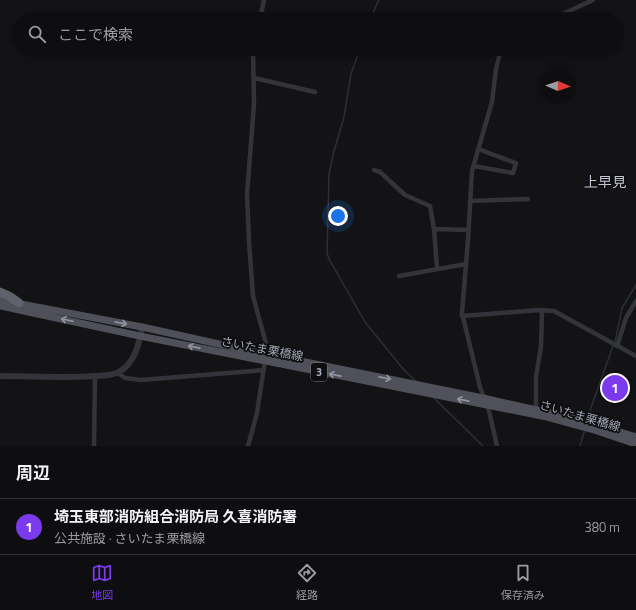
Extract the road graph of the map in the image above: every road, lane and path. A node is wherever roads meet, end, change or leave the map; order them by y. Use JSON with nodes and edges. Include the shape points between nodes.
{"nodes":[{"id":1,"x":264,"y":0,"type":"edge"},
{"id":2,"x":593,"y":0,"type":"edge"},
{"id":3,"x":261,"y":12,"type":"edge"},
{"id":4,"x":567,"y":12,"type":"edge"},
{"id":5,"x":253,"y":56,"type":"edge"},
{"id":6,"x":499,"y":56,"type":"edge"},
{"id":7,"x":254,"y":78,"type":"junction"},
{"id":8,"x":315,"y":92,"type":"dead end"},
{"id":9,"x":478,"y":149,"type":"junction"},
{"id":10,"x":474,"y":166,"type":"junction"},
{"id":11,"x":374,"y":170,"type":"dead end"},
{"id":12,"x":528,"y":199,"type":"dead end"},
{"id":13,"x":470,"y":201,"type":"junction"},
{"id":14,"x":434,"y":229,"type":"junction"},
{"id":15,"x":469,"y":230,"type":"junction"},
{"id":16,"x":466,"y":264,"type":"junction"},
{"id":17,"x":437,"y":268,"type":"junction"},
{"id":18,"x":398,"y":276,"type":"dead end"},
{"id":19,"x":0,"y":292,"type":"edge"},
{"id":20,"x":0,"y":300,"type":"edge"},
{"id":21,"x":636,"y":300,"type":"edge"},
{"id":22,"x":19,"y":303,"type":"junction"},
{"id":23,"x":0,"y":306,"type":"edge"},
{"id":24,"x":542,"y":310,"type":"junction"},
{"id":25,"x":462,"y":316,"type":"junction"},
{"id":26,"x":142,"y":327,"type":"junction"},
{"id":27,"x":140,"y":336,"type":"junction"},
{"id":28,"x":617,"y":346,"type":"junction"},
{"id":29,"x":636,"y":356,"type":"edge"},
{"id":30,"x":266,"y":357,"type":"junction"},
{"id":31,"x":264,"y":370,"type":"junction"},
{"id":32,"x":118,"y":373,"type":"junction"},
{"id":33,"x":0,"y":376,"type":"edge"},
{"id":34,"x":95,"y":376,"type":"junction"},
{"id":35,"x":484,"y":398,"type":"junction"},
{"id":36,"x":486,"y":405,"type":"junction"},
{"id":37,"x":536,"y":409,"type":"junction"},
{"id":38,"x":636,"y":437,"type":"edge"},
{"id":39,"x":636,"y":444,"type":"edge"},
{"id":40,"x":94,"y":446,"type":"edge"},
{"id":41,"x":248,"y":446,"type":"edge"},
{"id":42,"x":498,"y":446,"type":"edge"}],
"edges":[{"from":1,"to":3,"type":"street"},
{"from":2,"to":4,"type":"street"},
{"from":5,"to":7,"type":"street"},
{"from":6,"to":9,"type":"street","via":[[492,102]]},
{"from":7,"to":8,"type":"street"},
{"from":7,"to":30,"type":"street","via":[[247,195],[253,296],[267,343]]},
{"from":9,"to":10,"type":"street"},
{"from":9,"to":10,"type":"street","via":[[516,163],[513,173]]},
{"from":10,"to":13,"type":"street"},
{"from":11,"to":14,"type":"street","via":[[380,172],[405,195],[430,206]]},
{"from":12,"to":13,"type":"street"},
{"from":13,"to":15,"type":"street"},
{"from":14,"to":15,"type":"street"},
{"from":14,"to":17,"type":"street"},
{"from":15,"to":16,"type":"street"},
{"from":16,"to":17,"type":"street"},
{"from":16,"to":25,"type":"street"},
{"from":17,"to":18,"type":"street"},
{"from":19,"to":22,"type":"highway"},
{"from":20,"to":22,"type":"main road","name":"さいたま栗橋線","number":"3"},
{"from":21,"to":28,"type":"street","via":[[626,318]]},
{"from":22,"to":26,"type":"main road","name":"さいたま栗橋線","number":"3","one_way":true},
{"from":27,"to":23,"type":"main road","name":"さいたま栗橋線","number":"3","one_way":true},
{"from":24,"to":25,"type":"street"},
{"from":24,"to":28,"type":"street","via":[[554,311]]},
{"from":24,"to":37,"type":"street"},
{"from":25,"to":35,"type":"street"},
{"from":26,"to":27,"type":"street"},
{"from":26,"to":30,"type":"main road","name":"さいたま栗橋線","number":"3"},
{"from":30,"to":27,"type":"main road","name":"さいたま栗橋線","number":"3","one_way":true},
{"from":27,"to":32,"type":"street","via":[[133,359]]},
{"from":28,"to":29,"type":"street"},
{"from":30,"to":31,"type":"street"},
{"from":30,"to":35,"type":"main road","name":"さいたま栗橋線","number":"3","one_way":true},
{"from":36,"to":30,"type":"main road","name":"さいたま栗橋線","number":"3","one_way":true},
{"from":31,"to":32,"type":"street","via":[[141,380],[125,378]]},
{"from":31,"to":41,"type":"street","via":[[257,413]]},
{"from":32,"to":34,"type":"street"},
{"from":33,"to":34,"type":"street"},
{"from":34,"to":40,"type":"street"},
{"from":35,"to":36,"type":"street"},
{"from":35,"to":37,"type":"main road","name":"さいたま栗橋線","number":"3"},
{"from":36,"to":39,"type":"main road","name":"さいたま栗橋線","number":"3","via":[[572,424]]},
{"from":36,"to":42,"type":"street"},
{"from":37,"to":38,"type":"main road","name":"さいたま栗橋線","number":"3"}]}
